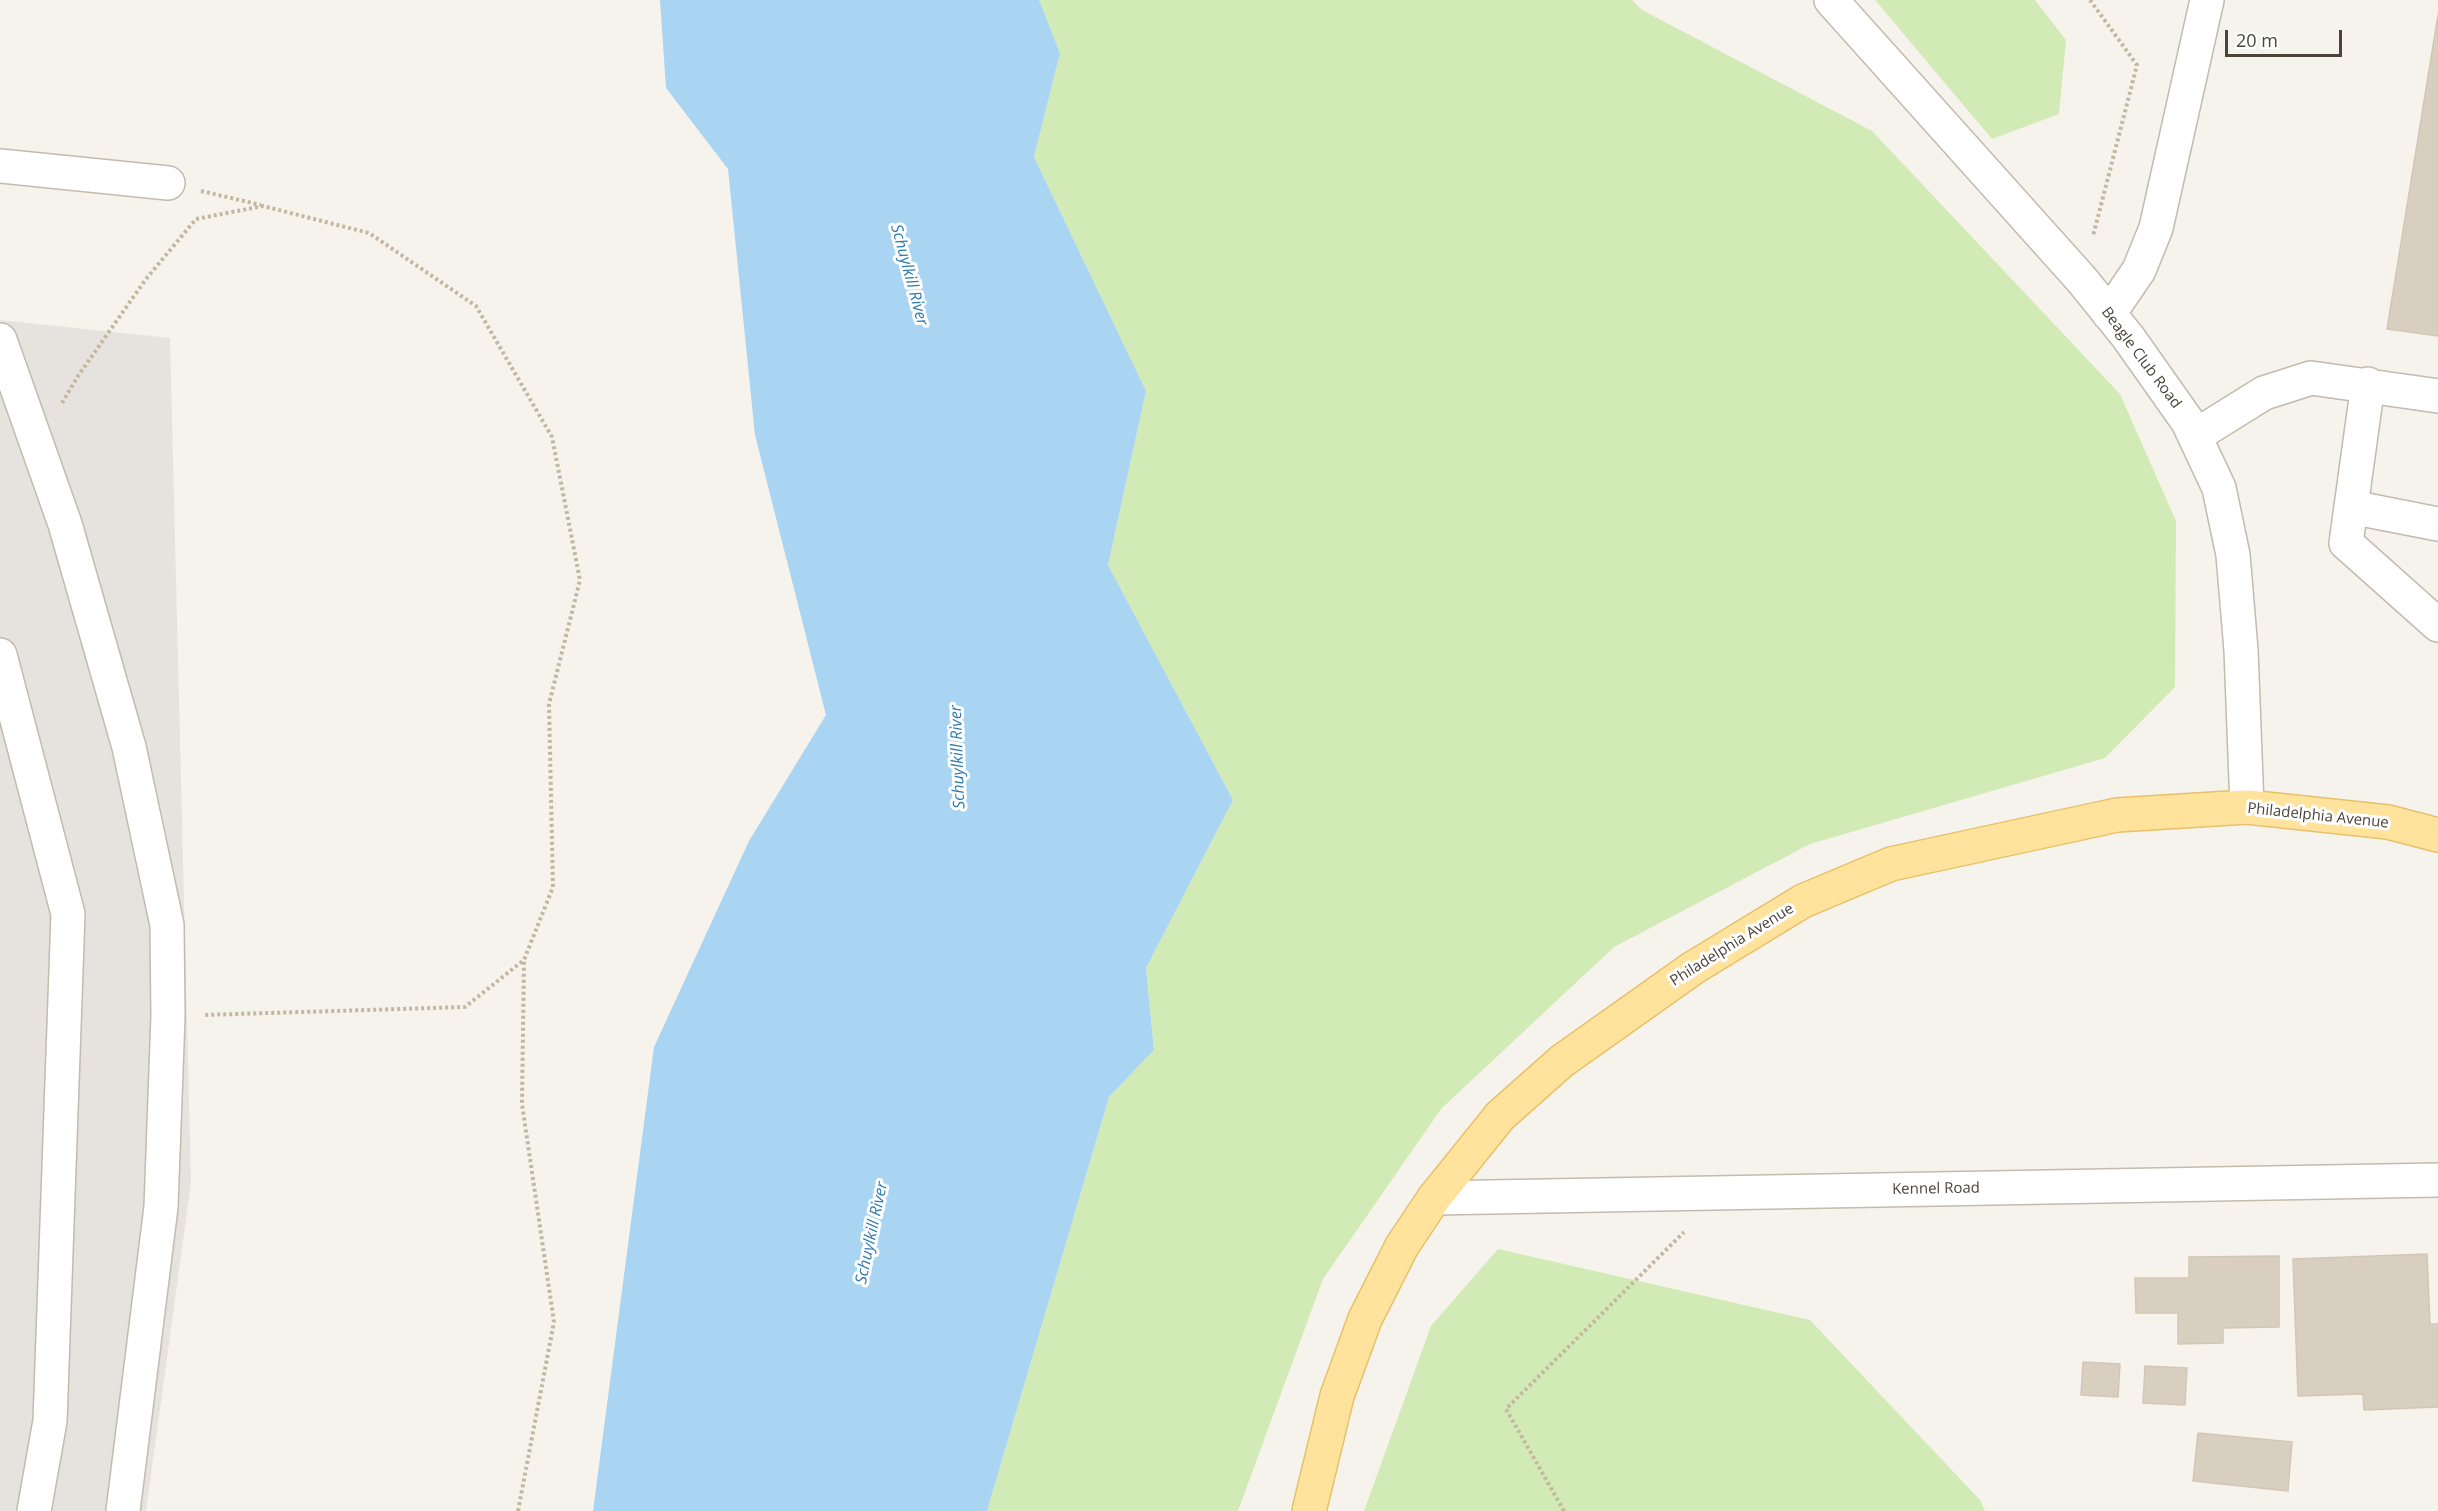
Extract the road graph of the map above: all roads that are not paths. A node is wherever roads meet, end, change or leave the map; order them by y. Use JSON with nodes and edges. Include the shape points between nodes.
{"nodes":[{"id":1,"x":1831,"y":0,"type":"edge"},
{"id":2,"x":2207,"y":0,"type":"edge"},
{"id":3,"x":0,"y":166,"type":"edge"},
{"id":4,"x":168,"y":183,"type":"road end"},
{"id":5,"x":2109,"y":314,"type":"junction"},
{"id":6,"x":0,"y":340,"type":"edge"},
{"id":7,"x":2368,"y":384,"type":"junction"},
{"id":8,"x":2438,"y":396,"type":"edge"},
{"id":9,"x":2195,"y":436,"type":"junction"},
{"id":10,"x":2351,"y":507,"type":"junction"},
{"id":11,"x":2438,"y":524,"type":"edge"},
{"id":12,"x":2438,"y":625,"type":"edge"},
{"id":13,"x":0,"y":654,"type":"edge"},
{"id":14,"x":2247,"y":807,"type":"junction"},
{"id":15,"x":2438,"y":835,"type":"edge"},
{"id":16,"x":2438,"y":1180,"type":"edge"},
{"id":17,"x":1434,"y":1198,"type":"junction"},
{"id":18,"x":34,"y":1511,"type":"edge"},
{"id":19,"x":123,"y":1511,"type":"edge"},
{"id":20,"x":1309,"y":1511,"type":"edge"}],
"edges":[{"from":1,"to":5,"type":"lane","name":"Beagle Club Road"},
{"from":2,"to":5,"type":"lane","via":[[2156,228],[2139,270]]},
{"from":3,"to":4,"type":"lane"},
{"from":5,"to":9,"type":"lane","name":"Beagle Club Road"},
{"from":6,"to":19,"type":"lane","via":[[65,524],[129,747],[167,925],[161,1207]]},
{"from":7,"to":8,"type":"lane"},
{"from":7,"to":9,"type":"lane","via":[[2311,378],[2288,383],[2238,407]]},
{"from":7,"to":10,"type":"lane"},
{"from":9,"to":14,"type":"lane","name":"Beagle Club Road","via":[[2219,488],[2233,555]]},
{"from":10,"to":11,"type":"lane"},
{"from":10,"to":12,"type":"lane","via":[[2346,543]]},
{"from":13,"to":18,"type":"lane","via":[[68,914],[50,1421]]},
{"from":14,"to":15,"type":"main road","name":"Philadelphia Avenue","via":[[2388,822]]},
{"from":14,"to":17,"type":"main road","name":"Philadelphia Avenue","via":[[2117,815],[1891,864],[1803,901],[1693,968],[1562,1061],[1500,1116]]},
{"from":16,"to":17,"type":"lane","name":"Kennel Road"},
{"from":17,"to":20,"type":"main road","name":"Philadelphia Avenue","via":[[1402,1246],[1365,1319],[1337,1396]]}]}
